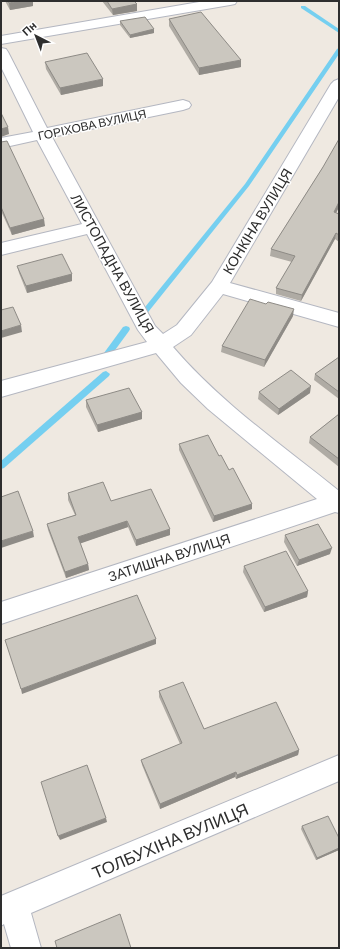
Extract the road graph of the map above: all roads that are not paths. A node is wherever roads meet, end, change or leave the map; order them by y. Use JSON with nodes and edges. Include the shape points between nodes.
{"nodes":[{"id":1,"x":230,"y":1,"type":"edge"},
{"id":2,"x":1,"y":40,"type":"edge"},
{"id":3,"x":1,"y":52,"type":"edge"},
{"id":4,"x":339,"y":84,"type":"edge"},
{"id":5,"x":333,"y":103,"type":"edge"},
{"id":6,"x":183,"y":105,"type":"dead end"},
{"id":7,"x":42,"y":134,"type":"junction"},
{"id":8,"x":1,"y":143,"type":"edge"},
{"id":9,"x":93,"y":227,"type":"junction"},
{"id":10,"x":1,"y":249,"type":"edge"},
{"id":11,"x":219,"y":286,"type":"junction"},
{"id":12,"x":339,"y":320,"type":"edge"},
{"id":13,"x":161,"y":345,"type":"junction"},
{"id":14,"x":1,"y":389,"type":"edge"},
{"id":15,"x":338,"y":503,"type":"edge"},
{"id":16,"x":1,"y":613,"type":"edge"},
{"id":17,"x":339,"y":768,"type":"edge"},
{"id":18,"x":8,"y":909,"type":"edge"},
{"id":19,"x":26,"y":948,"type":"edge"}],
"edges":[{"from":1,"to":2,"type":"street"},
{"from":3,"to":7,"type":"street","name":"ЛИСТОПАДНА ВУЛИЦЯ"},
{"from":4,"to":5,"type":"street","name":"КОНКІНА ВУЛИЦЯ"},
{"from":5,"to":11,"type":"street","name":"КОНКІНА ВУЛИЦЯ"},
{"from":6,"to":7,"type":"street","name":"ГОРІХОВА ВУЛИЦЯ"},
{"from":7,"to":8,"type":"street","name":"ГОРІХОВА ВУЛИЦЯ"},
{"from":7,"to":9,"type":"street","name":"ЛИСТОПАДНА ВУЛИЦЯ"},
{"from":9,"to":10,"type":"street"},
{"from":9,"to":13,"type":"street","name":"ЛИСТОПАДНА ВУЛИЦЯ","via":[[148,330]]},
{"from":11,"to":12,"type":"street"},
{"from":11,"to":13,"type":"street","name":"КОНКІНА ВУЛИЦЯ","via":[[184,330]]},
{"from":13,"to":14,"type":"street","name":"КОНКІНА ВУЛИЦЯ"},
{"from":13,"to":15,"type":"street","name":"ЛИСТОПАДНА ВУЛИЦЯ","via":[[188,378],[215,403]]},
{"from":15,"to":16,"type":"street","name":"ЗАТИШНА ВУЛИЦЯ"},
{"from":17,"to":18,"type":"street","name":"ТОЛБУХІНА ВУЛИЦЯ"},
{"from":18,"to":19,"type":"street"}]}
